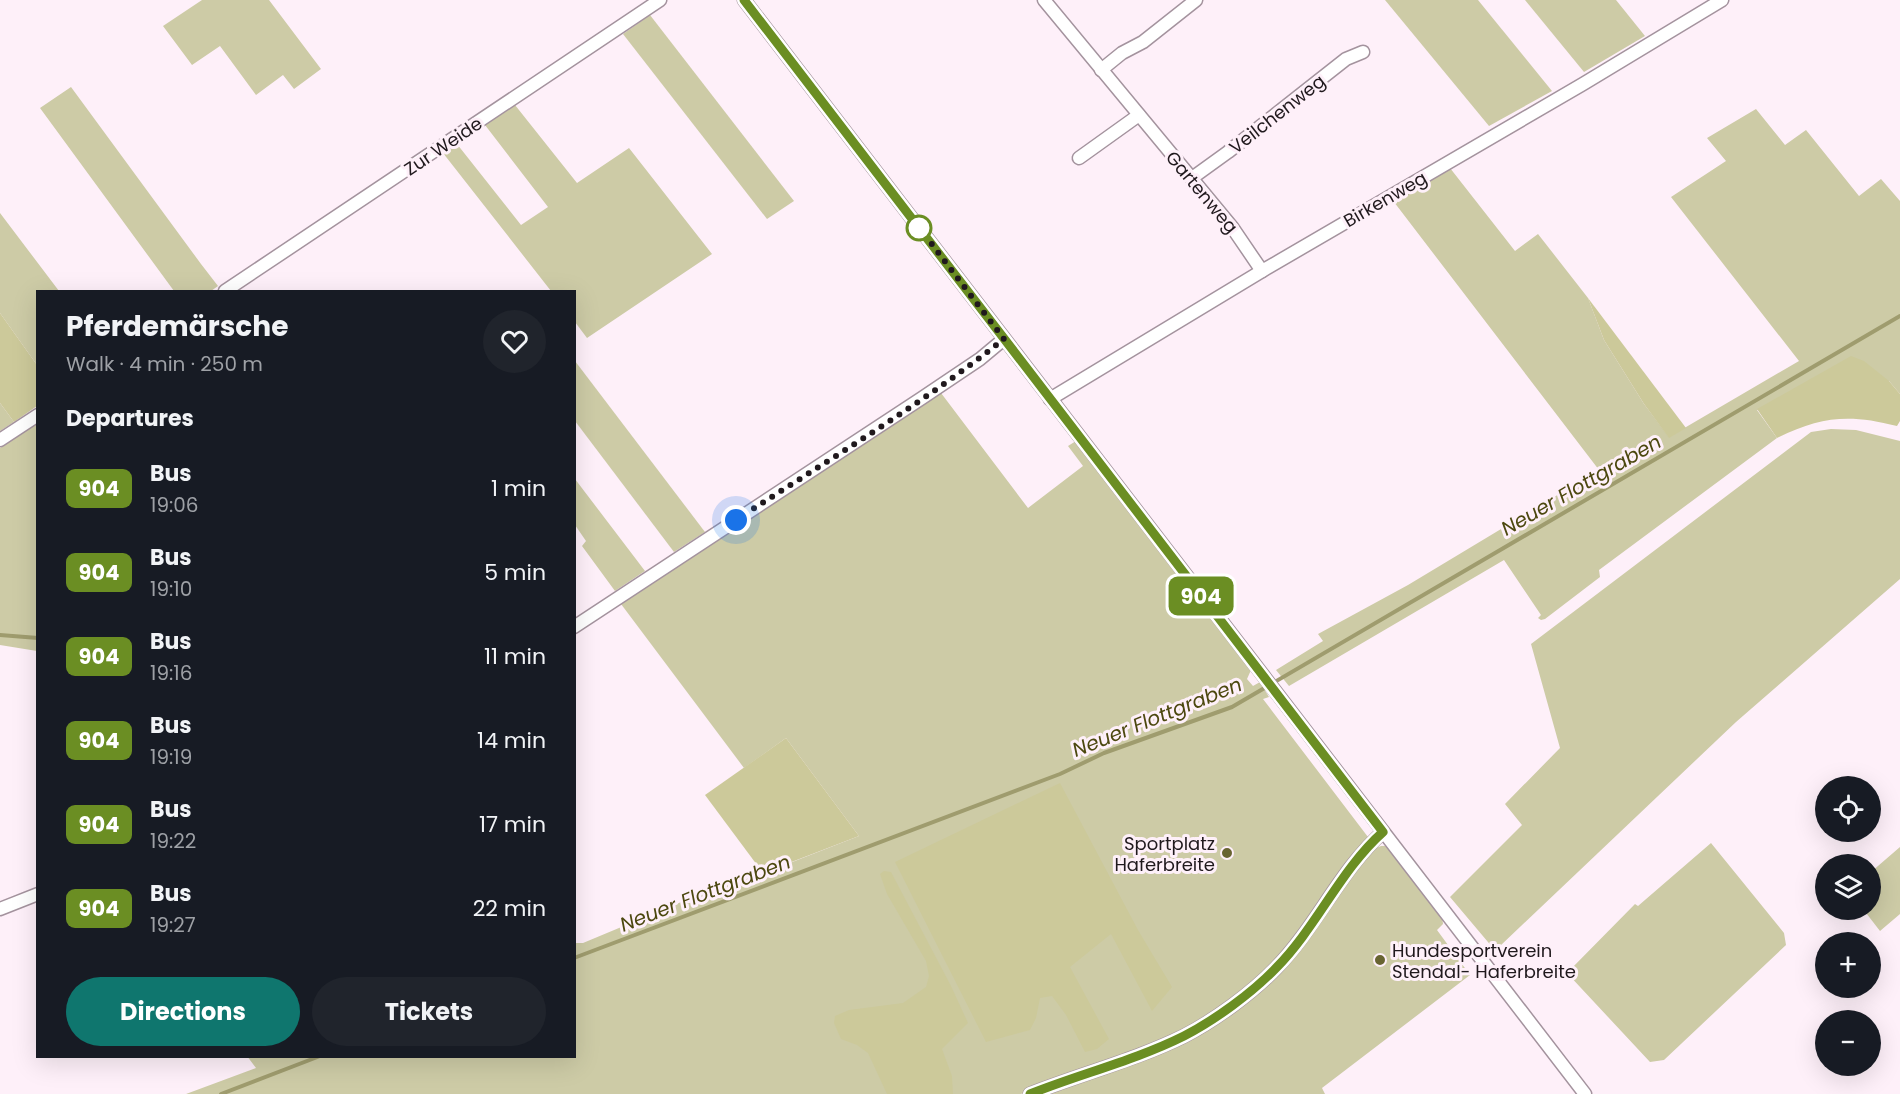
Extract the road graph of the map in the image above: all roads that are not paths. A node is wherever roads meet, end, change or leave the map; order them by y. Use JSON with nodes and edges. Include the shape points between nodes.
{"nodes":[{"id":1,"x":660,"y":0,"type":"edge"},
{"id":2,"x":744,"y":0,"type":"edge"},
{"id":3,"x":1044,"y":0,"type":"edge"},
{"id":4,"x":1196,"y":0,"type":"edge"},
{"id":5,"x":1722,"y":0,"type":"edge"},
{"id":6,"x":1363,"y":52,"type":"dead end"},
{"id":7,"x":1101,"y":70,"type":"junction"},
{"id":8,"x":1139,"y":115,"type":"junction"},
{"id":9,"x":1079,"y":158,"type":"dead end"},
{"id":10,"x":1192,"y":178,"type":"junction"},
{"id":11,"x":1262,"y":271,"type":"junction"},
{"id":12,"x":226,"y":290,"type":"edge"},
{"id":13,"x":1004,"y":339,"type":"junction"},
{"id":14,"x":1050,"y":399,"type":"junction"},
{"id":15,"x":36,"y":417,"type":"edge"},
{"id":16,"x":0,"y":440,"type":"edge"},
{"id":17,"x":576,"y":626,"type":"edge"},
{"id":18,"x":1383,"y":832,"type":"junction"},
{"id":19,"x":36,"y":895,"type":"edge"},
{"id":20,"x":0,"y":909,"type":"edge"},
{"id":21,"x":1030,"y":1094,"type":"edge"},
{"id":22,"x":1585,"y":1094,"type":"edge"}],
"edges":[{"from":1,"to":12,"type":"street","name":"Zur Weide"},
{"from":2,"to":13,"type":"street"},
{"from":3,"to":7,"type":"street","name":"Gartenweg"},
{"from":4,"to":7,"type":"street"},
{"from":5,"to":11,"type":"street","name":"Birkenweg"},
{"from":6,"to":10,"type":"street","name":"Veilchenweg","via":[[1346,59]]},
{"from":7,"to":8,"type":"street","name":"Gartenweg"},
{"from":8,"to":9,"type":"street"},
{"from":8,"to":10,"type":"street","name":"Gartenweg"},
{"from":10,"to":11,"type":"street","name":"Gartenweg","via":[[1238,234]]},
{"from":11,"to":14,"type":"street","name":"Birkenweg"},
{"from":13,"to":14,"type":"street"},
{"from":13,"to":17,"type":"street","via":[[894,417]]},
{"from":14,"to":18,"type":"street"},
{"from":15,"to":16,"type":"street"},
{"from":18,"to":21,"type":"street","via":[[1276,969],[1235,1002],[1176,1039]]},
{"from":18,"to":22,"type":"street"},
{"from":19,"to":20,"type":"street"}]}
